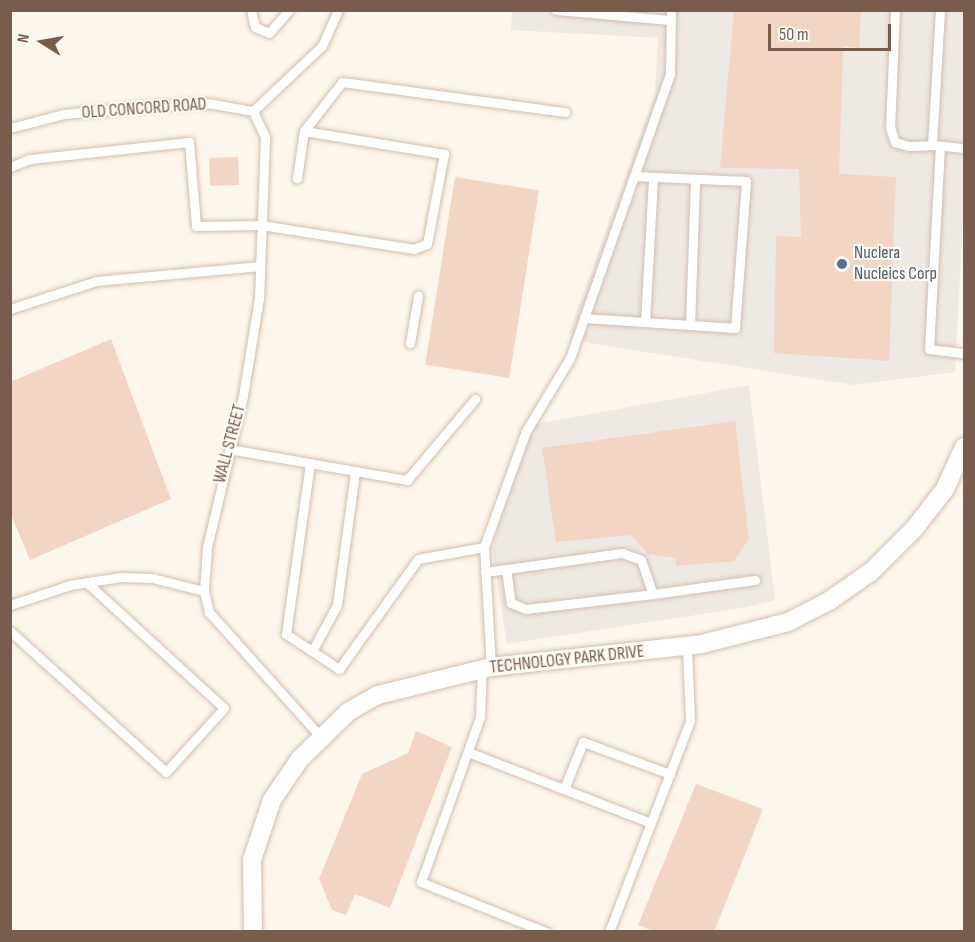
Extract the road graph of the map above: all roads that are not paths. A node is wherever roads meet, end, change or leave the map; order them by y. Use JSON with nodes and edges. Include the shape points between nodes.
{"nodes":[{"id":1,"x":251,"y":10,"type":"edge"},
{"id":2,"x":289,"y":10,"type":"edge"},
{"id":3,"x":338,"y":10,"type":"edge"},
{"id":4,"x":556,"y":10,"type":"edge"},
{"id":5,"x":895,"y":10,"type":"edge"},
{"id":6,"x":940,"y":10,"type":"edge"},
{"id":7,"x":671,"y":15,"type":"edge"},
{"id":8,"x":253,"y":111,"type":"junction"},
{"id":9,"x":566,"y":112,"type":"dead end"},
{"id":10,"x":10,"y":128,"type":"edge"},
{"id":11,"x":303,"y":131,"type":"junction"},
{"id":12,"x":936,"y":146,"type":"junction"},
{"id":13,"x":964,"y":148,"type":"edge"},
{"id":14,"x":10,"y":167,"type":"edge"},
{"id":15,"x":634,"y":176,"type":"junction"},
{"id":16,"x":653,"y":177,"type":"junction"},
{"id":17,"x":297,"y":178,"type":"dead end"},
{"id":18,"x":696,"y":179,"type":"junction"},
{"id":19,"x":261,"y":225,"type":"junction"},
{"id":20,"x":260,"y":266,"type":"junction"},
{"id":21,"x":418,"y":296,"type":"dead end"},
{"id":22,"x":10,"y":309,"type":"edge"},
{"id":23,"x":584,"y":318,"type":"junction"},
{"id":24,"x":645,"y":322,"type":"junction"},
{"id":25,"x":690,"y":325,"type":"junction"},
{"id":26,"x":410,"y":343,"type":"dead end"},
{"id":27,"x":964,"y":353,"type":"edge"},
{"id":28,"x":475,"y":399,"type":"dead end"},
{"id":29,"x":964,"y":447,"type":"edge"},
{"id":30,"x":229,"y":449,"type":"junction"},
{"id":31,"x":310,"y":463,"type":"junction"},
{"id":32,"x":355,"y":471,"type":"junction"},
{"id":33,"x":484,"y":547,"type":"junction"},
{"id":34,"x":506,"y":569,"type":"junction"},
{"id":35,"x":485,"y":572,"type":"junction"},
{"id":36,"x":755,"y":580,"type":"dead end"},
{"id":37,"x":86,"y":582,"type":"junction"},
{"id":38,"x":204,"y":591,"type":"junction"},
{"id":39,"x":653,"y":594,"type":"junction"},
{"id":40,"x":12,"y":603,"type":"edge"},
{"id":41,"x":10,"y":631,"type":"edge"},
{"id":42,"x":687,"y":646,"type":"junction"},
{"id":43,"x":312,"y":651,"type":"junction"},
{"id":44,"x":486,"y":668,"type":"junction"},
{"id":45,"x":321,"y":736,"type":"junction"},
{"id":46,"x":468,"y":752,"type":"junction"},
{"id":47,"x":670,"y":774,"type":"junction"},
{"id":48,"x":564,"y":789,"type":"junction"},
{"id":49,"x":651,"y":823,"type":"junction"},
{"id":50,"x":253,"y":932,"type":"edge"},
{"id":51,"x":546,"y":932,"type":"edge"},
{"id":52,"x":609,"y":932,"type":"edge"}],
"edges":[{"from":1,"to":2,"type":"lane","via":[[255,27],[269,33]]},
{"from":3,"to":8,"type":"lane","via":[[322,46]]},
{"from":4,"to":7,"type":"lane"},
{"from":5,"to":12,"type":"lane","via":[[890,126],[895,142]]},
{"from":6,"to":12,"type":"lane"},
{"from":7,"to":15,"type":"lane","via":[[670,74]]},
{"from":8,"to":10,"type":"lane","name":"OLD CONCORD ROAD","via":[[207,103],[150,106],[64,114]]},
{"from":8,"to":19,"type":"lane","name":"WALL STREET","via":[[265,137]]},
{"from":9,"to":11,"type":"lane","via":[[342,82]]},
{"from":11,"to":17,"type":"lane"},
{"from":11,"to":19,"type":"lane","via":[[444,154],[427,244],[414,249]]},
{"from":12,"to":13,"type":"lane"},
{"from":12,"to":27,"type":"lane","via":[[929,349]]},
{"from":14,"to":19,"type":"lane","via":[[30,159],[189,142],[196,226]]},
{"from":15,"to":16,"type":"lane"},
{"from":15,"to":23,"type":"lane"},
{"from":16,"to":18,"type":"lane"},
{"from":16,"to":24,"type":"lane"},
{"from":18,"to":25,"type":"lane"},
{"from":18,"to":25,"type":"lane","via":[[746,182],[735,328]]},
{"from":19,"to":20,"type":"lane","name":"WALL STREET"},
{"from":20,"to":22,"type":"lane","via":[[96,281]]},
{"from":20,"to":30,"type":"lane","name":"WALL STREET","via":[[243,396]]},
{"from":21,"to":26,"type":"lane"},
{"from":23,"to":24,"type":"lane"},
{"from":23,"to":33,"type":"lane","via":[[570,358],[526,431]]},
{"from":24,"to":25,"type":"lane"},
{"from":28,"to":32,"type":"lane","via":[[407,480]]},
{"from":29,"to":42,"type":"street","name":"TECHNOLOGY PARK DRIVE","via":[[945,489],[914,529],[863,577],[829,602],[788,622]]},
{"from":30,"to":31,"type":"lane"},
{"from":30,"to":38,"type":"lane","name":"WALL STREET","via":[[207,547]]},
{"from":31,"to":32,"type":"lane"},
{"from":31,"to":43,"type":"lane","via":[[286,634]]},
{"from":32,"to":43,"type":"lane","via":[[337,605]]},
{"from":33,"to":35,"type":"lane"},
{"from":33,"to":43,"type":"lane","via":[[418,559],[339,669]]},
{"from":34,"to":35,"type":"lane"},
{"from":34,"to":39,"type":"lane","via":[[622,553],[641,560]]},
{"from":34,"to":39,"type":"lane","via":[[511,603],[526,609]]},
{"from":35,"to":44,"type":"lane"},
{"from":36,"to":39,"type":"lane"},
{"from":37,"to":38,"type":"lane","via":[[152,578]]},
{"from":37,"to":40,"type":"lane"},
{"from":37,"to":41,"type":"lane","via":[[224,708],[166,772]]},
{"from":38,"to":45,"type":"lane","name":"WALL STREET","via":[[209,612]]},
{"from":42,"to":44,"type":"street","name":"TECHNOLOGY PARK DRIVE"},
{"from":42,"to":47,"type":"lane","via":[[690,721]]},
{"from":44,"to":45,"type":"street","name":"TECHNOLOGY PARK DRIVE","via":[[378,695],[348,712]]},
{"from":44,"to":46,"type":"lane","via":[[480,717]]},
{"from":45,"to":50,"type":"street","name":"TECHNOLOGY PARK DRIVE","via":[[272,800],[259,832],[251,868]]},
{"from":46,"to":48,"type":"lane"},
{"from":46,"to":51,"type":"lane","via":[[421,882]]},
{"from":47,"to":48,"type":"lane","via":[[583,742]]},
{"from":47,"to":49,"type":"lane"},
{"from":48,"to":49,"type":"lane"},
{"from":49,"to":52,"type":"lane"}]}
